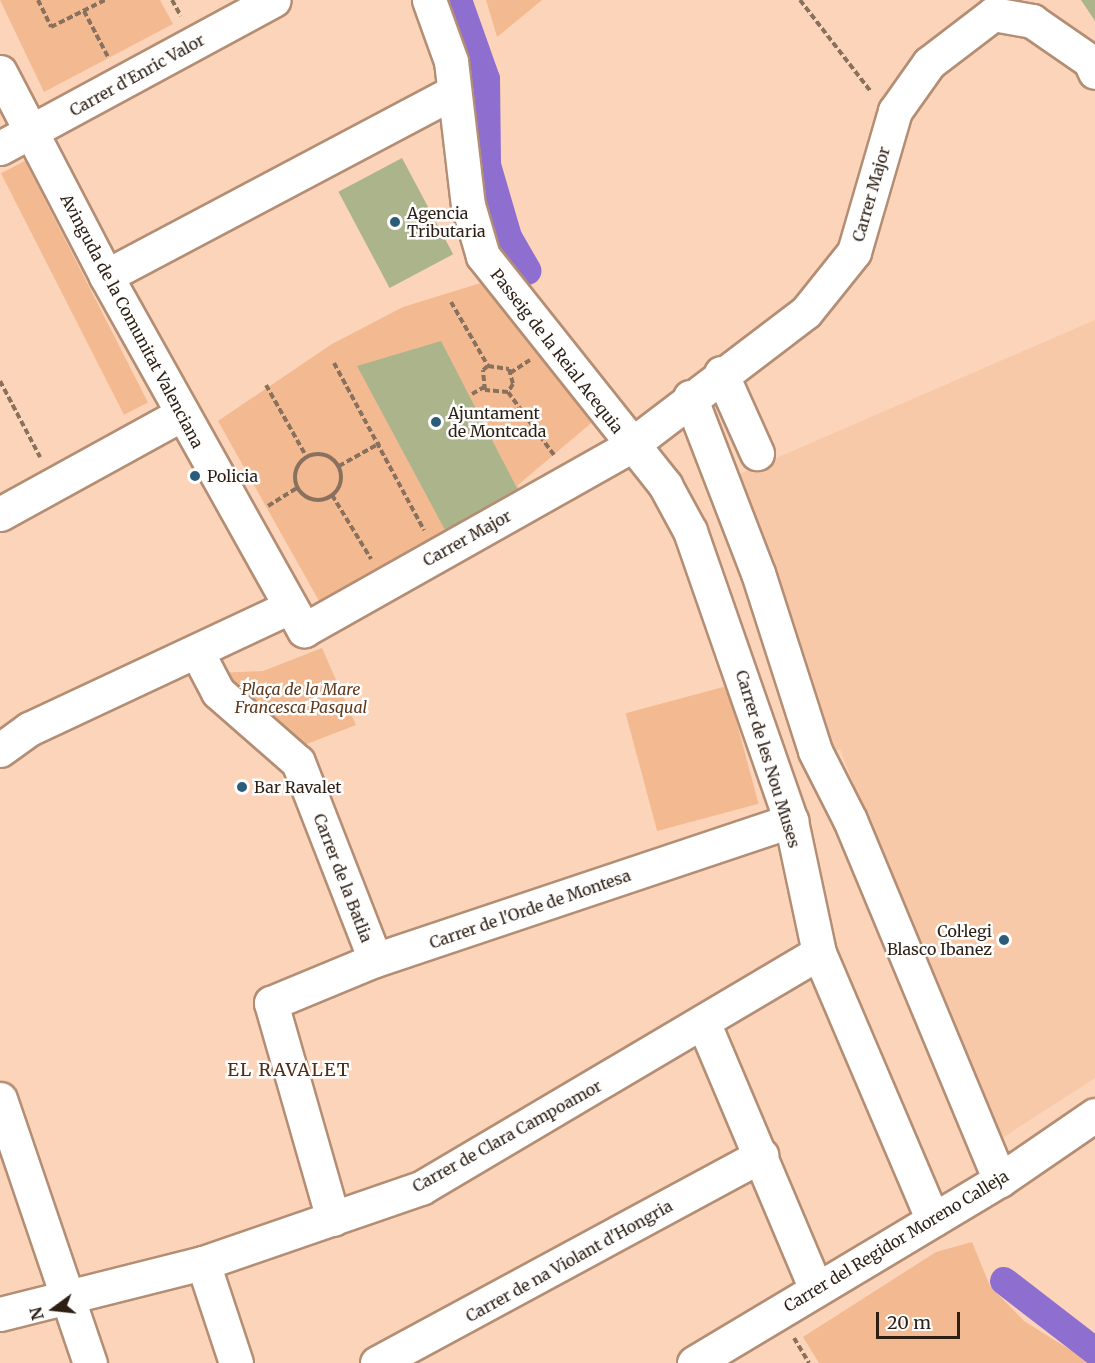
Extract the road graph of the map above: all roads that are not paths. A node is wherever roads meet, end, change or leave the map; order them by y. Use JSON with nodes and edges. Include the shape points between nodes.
{"nodes":[{"id":1,"x":274,"y":0,"type":"edge"},
{"id":2,"x":429,"y":0,"type":"edge"},
{"id":3,"x":1012,"y":12,"type":"edge"},
{"id":4,"x":0,"y":72,"type":"edge"},
{"id":5,"x":1095,"y":72,"type":"edge"},
{"id":6,"x":453,"y":92,"type":"junction"},
{"id":7,"x":31,"y":132,"type":"junction"},
{"id":8,"x":0,"y":148,"type":"edge"},
{"id":9,"x":106,"y":276,"type":"junction"},
{"id":10,"x":721,"y":373,"type":"junction"},
{"id":11,"x":683,"y":402,"type":"junction"},
{"id":12,"x":182,"y":414,"type":"junction"},
{"id":13,"x":630,"y":446,"type":"junction"},
{"id":14,"x":757,"y":453,"type":"dead end"},
{"id":15,"x":0,"y":514,"type":"edge"},
{"id":16,"x":297,"y":619,"type":"junction"},
{"id":17,"x":197,"y":652,"type":"junction"},
{"id":18,"x":0,"y":750,"type":"edge"},
{"id":19,"x":790,"y":821,"type":"junction"},
{"id":20,"x":819,"y":953,"type":"junction"},
{"id":21,"x":375,"y":960,"type":"junction"},
{"id":22,"x":704,"y":1024,"type":"junction"},
{"id":23,"x":0,"y":1099,"type":"edge"},
{"id":24,"x":1095,"y":1115,"type":"edge"},
{"id":25,"x":761,"y":1155,"type":"junction"},
{"id":26,"x":1000,"y":1180,"type":"junction"},
{"id":27,"x":333,"y":1219,"type":"junction"},
{"id":28,"x":933,"y":1220,"type":"junction"},
{"id":29,"x":203,"y":1263,"type":"junction"},
{"id":30,"x":815,"y":1287,"type":"junction"},
{"id":31,"x":67,"y":1296,"type":"junction"},
{"id":32,"x":0,"y":1314,"type":"edge"},
{"id":33,"x":90,"y":1363,"type":"edge"},
{"id":34,"x":236,"y":1363,"type":"edge"},
{"id":35,"x":377,"y":1363,"type":"edge"},
{"id":36,"x":694,"y":1363,"type":"edge"}],
"edges":[{"from":1,"to":7,"type":"street","name":"Carrer d'Enric Valor"},
{"from":2,"to":6,"type":"street","via":[[452,61]]},
{"from":3,"to":5,"type":"street","via":[[1090,62]]},
{"from":3,"to":10,"type":"street","name":"Carrer Major","via":[[929,63],[895,111],[854,252],[806,312]]},
{"from":4,"to":7,"type":"street","name":"Avinguda de la Comunitat Valenciana"},
{"from":6,"to":9,"type":"street"},
{"from":6,"to":13,"type":"street","name":"Passeig de la Reial Acequia","via":[[468,205],[483,256]]},
{"from":7,"to":8,"type":"street","name":"Carrer d'Enric Valor"},
{"from":7,"to":9,"type":"street","name":"Avinguda de la Comunitat Valenciana"},
{"from":9,"to":12,"type":"street","name":"Avinguda de la Comunitat Valenciana"},
{"from":10,"to":11,"type":"street","name":"Carrer Major"},
{"from":10,"to":14,"type":"street"},
{"from":11,"to":13,"type":"street","name":"Carrer Major"},
{"from":11,"to":26,"type":"street","via":[[758,573],[815,751],[850,820]]},
{"from":12,"to":15,"type":"street"},
{"from":12,"to":16,"type":"street","name":"Avinguda de la Comunitat Valenciana"},
{"from":13,"to":16,"type":"street","name":"Carrer Major"},
{"from":13,"to":19,"type":"street","name":"Carrer de les Nou Muses","via":[[665,485],[690,531]]},
{"from":16,"to":17,"type":"street","name":"Carrer Major"},
{"from":17,"to":18,"type":"street","name":"Carrer Major","via":[[28,729]]},
{"from":17,"to":21,"type":"street","name":"Carrer de la Batlia","via":[[218,692],[298,762]]},
{"from":19,"to":20,"type":"street","name":"Carrer de les Nou Muses"},
{"from":19,"to":21,"type":"street","name":"Carrer de l'Orde de Montesa"},
{"from":20,"to":22,"type":"street","name":"Carrer de Clara Campoamor"},
{"from":20,"to":28,"type":"street","name":"Carrer de les Nou Muses"},
{"from":21,"to":27,"type":"street","name":"Carrer de l'Orde de Montesa","via":[[271,1004]]},
{"from":22,"to":25,"type":"street"},
{"from":22,"to":27,"type":"street","name":"Carrer de Clara Campoamor","via":[[421,1188]]},
{"from":23,"to":31,"type":"street"},
{"from":24,"to":26,"type":"street","name":"Carrer del Regidor Moreno Calleja"},
{"from":25,"to":30,"type":"street"},
{"from":25,"to":35,"type":"street","name":"Carrer de na Violant d'Hongria"},
{"from":26,"to":28,"type":"street","name":"Carrer del Regidor Moreno Calleja"},
{"from":27,"to":29,"type":"street","name":"Carrer de Clara Campoamor"},
{"from":28,"to":30,"type":"street","name":"Carrer del Regidor Moreno Calleja"},
{"from":29,"to":31,"type":"street","name":"Carrer de Clara Campoamor"},
{"from":29,"to":34,"type":"street"},
{"from":30,"to":36,"type":"street","name":"Carrer del Regidor Moreno Calleja"},
{"from":31,"to":32,"type":"street","name":"Carrer de Clara Campoamor"},
{"from":31,"to":33,"type":"street"}]}
